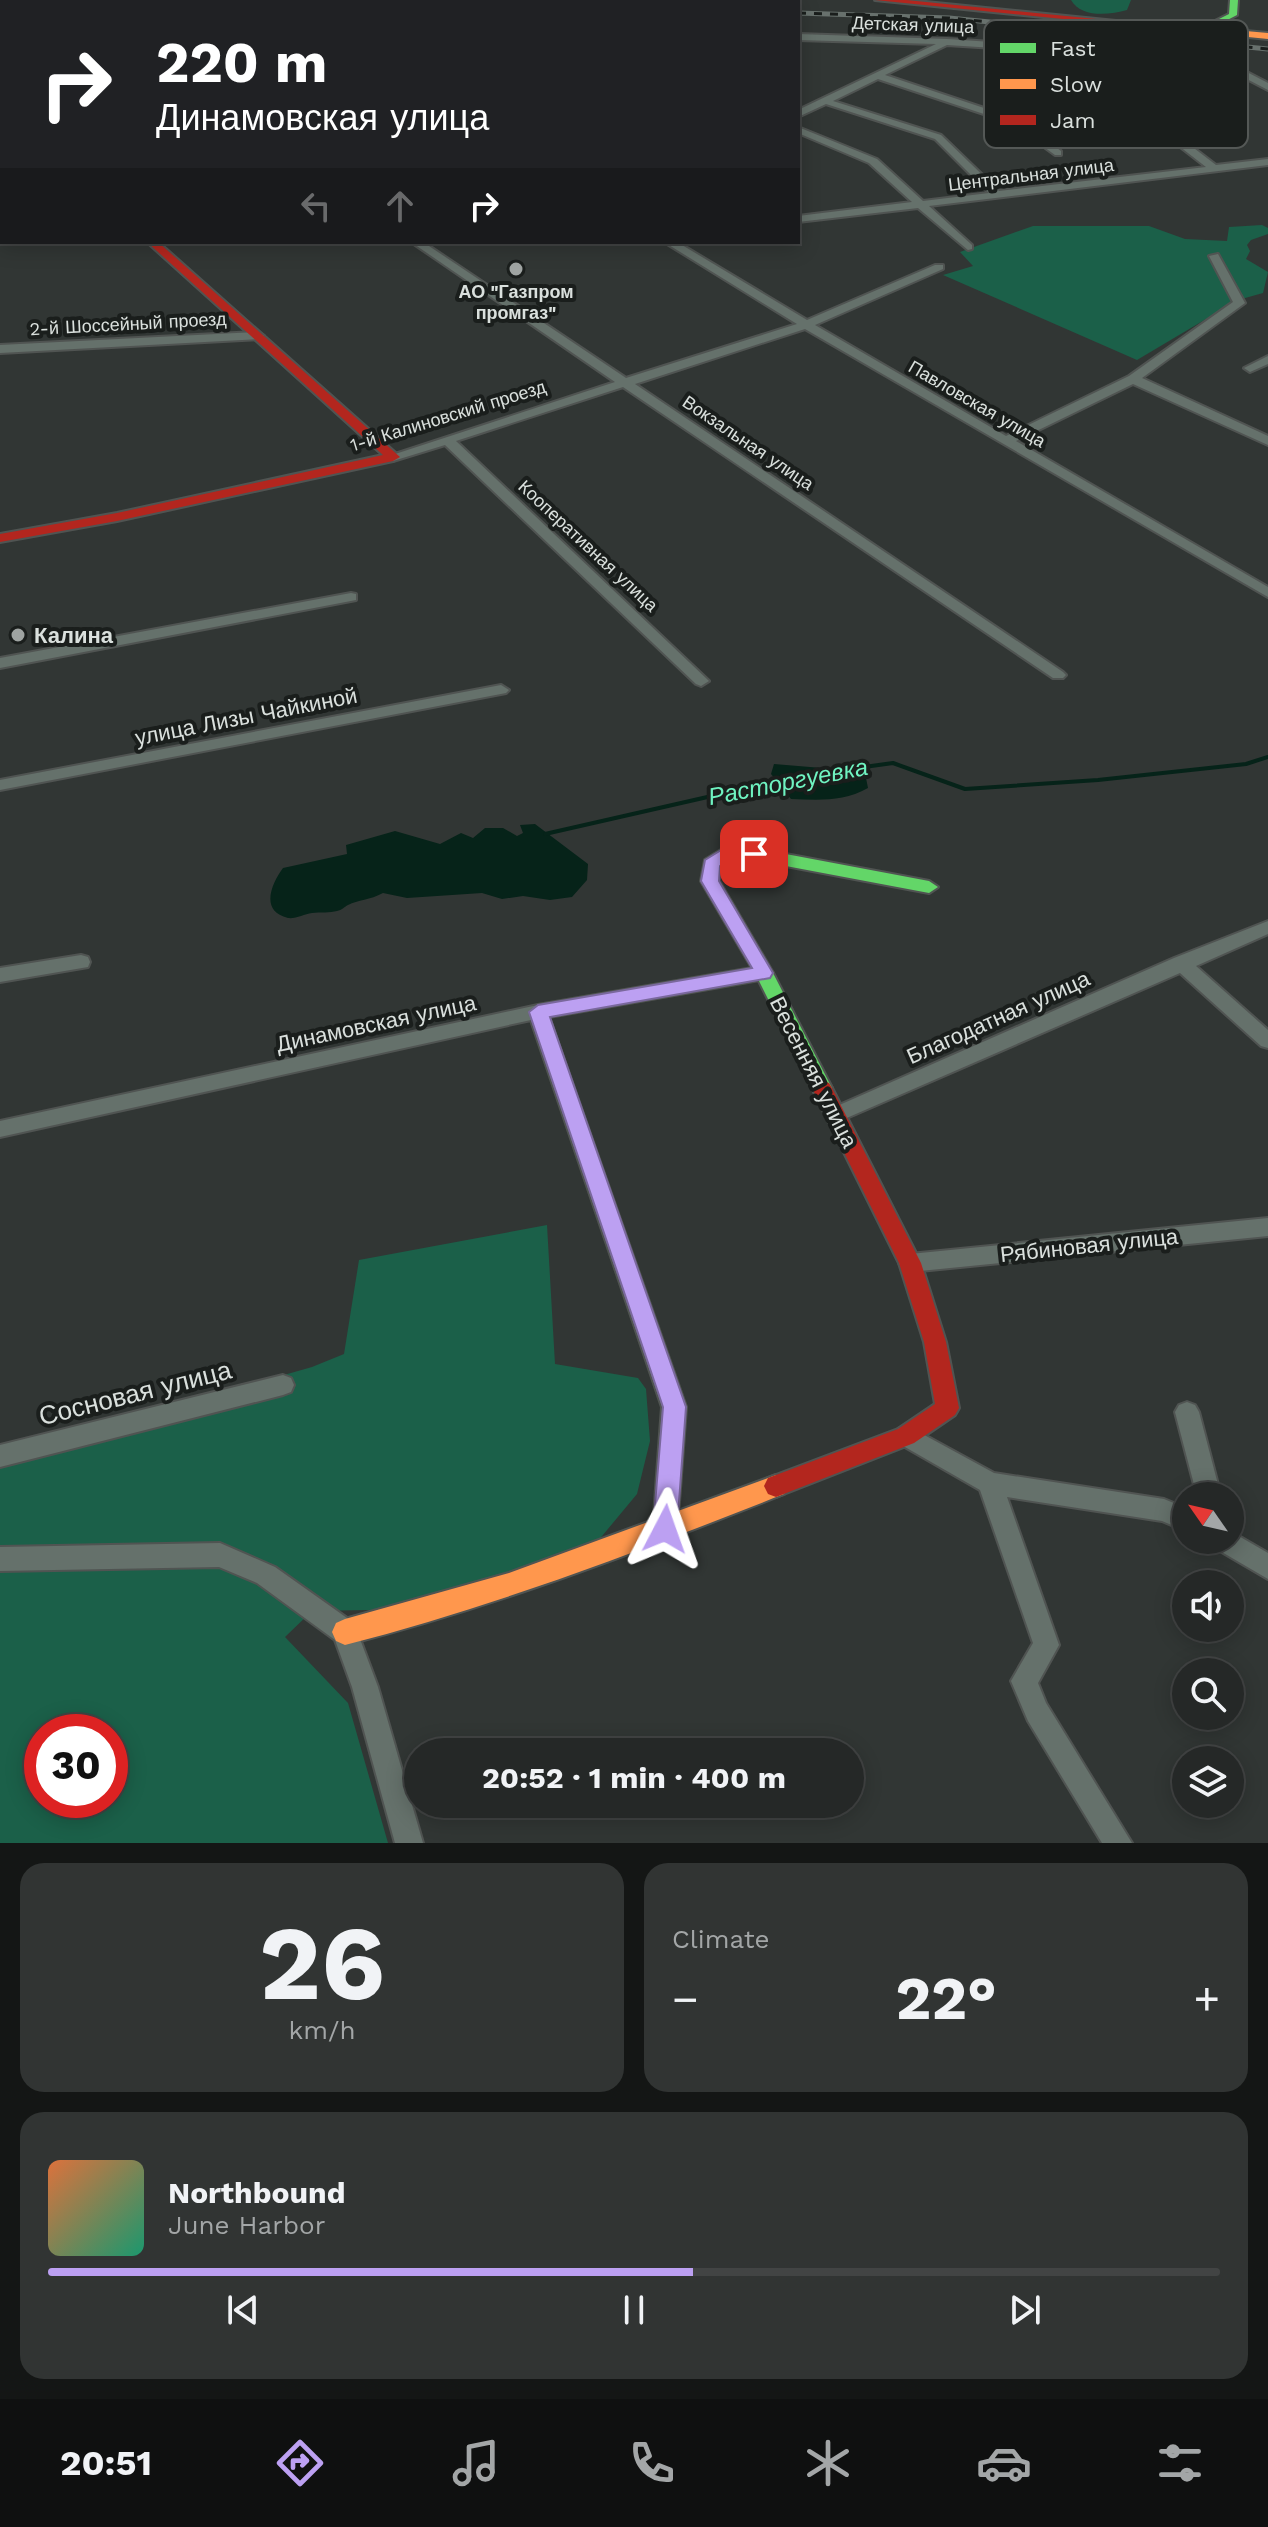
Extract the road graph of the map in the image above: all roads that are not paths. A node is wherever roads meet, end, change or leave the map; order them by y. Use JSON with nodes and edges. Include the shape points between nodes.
{"nodes":[{"id":1,"x":879,"y":0,"type":"edge"},
{"id":2,"x":1234,"y":0,"type":"edge"},
{"id":3,"x":1152,"y":20,"type":"edge"},
{"id":4,"x":1222,"y":20,"type":"edge"},
{"id":5,"x":1248,"y":33,"type":"edge"},
{"id":6,"x":1268,"y":36,"type":"edge"},
{"id":7,"x":800,"y":37,"type":"edge"},
{"id":8,"x":947,"y":42,"type":"junction"},
{"id":9,"x":984,"y":44,"type":"edge"},
{"id":10,"x":878,"y":76,"type":"junction"},
{"id":11,"x":1248,"y":76,"type":"edge"},
{"id":12,"x":1268,"y":87,"type":"edge"},
{"id":13,"x":825,"y":101,"type":"junction"},
{"id":14,"x":984,"y":111,"type":"edge"},
{"id":15,"x":800,"y":113,"type":"edge"},
{"id":16,"x":800,"y":131,"type":"edge"},
{"id":17,"x":1051,"y":148,"type":"edge"},
{"id":18,"x":1188,"y":148,"type":"edge"},
{"id":19,"x":1058,"y":153,"type":"dead end"},
{"id":20,"x":1268,"y":162,"type":"edge"},
{"id":21,"x":1215,"y":169,"type":"junction"},
{"id":22,"x":997,"y":195,"type":"junction"},
{"id":23,"x":922,"y":204,"type":"junction"},
{"id":24,"x":800,"y":219,"type":"edge"},
{"id":25,"x":154,"y":244,"type":"edge"},
{"id":26,"x":419,"y":244,"type":"edge"},
{"id":27,"x":672,"y":244,"type":"edge"},
{"id":28,"x":968,"y":247,"type":"dead end"},
{"id":29,"x":1214,"y":256,"type":"dead end"},
{"id":30,"x":939,"y":267,"type":"dead end"},
{"id":31,"x":806,"y":325,"type":"junction"},
{"id":32,"x":258,"y":336,"type":"junction"},
{"id":33,"x":0,"y":349,"type":"edge"},
{"id":34,"x":1268,"y":360,"type":"edge"},
{"id":35,"x":1250,"y":368,"type":"dead end"},
{"id":36,"x":1133,"y":379,"type":"junction"},
{"id":37,"x":625,"y":381,"type":"junction"},
{"id":38,"x":447,"y":440,"type":"junction"},
{"id":39,"x":1006,"y":441,"type":"junction"},
{"id":40,"x":1268,"y":441,"type":"edge"},
{"id":41,"x":393,"y":457,"type":"junction"},
{"id":42,"x":0,"y":538,"type":"edge"},
{"id":43,"x":1265,"y":588,"type":"edge"},
{"id":44,"x":351,"y":597,"type":"dead end"},
{"id":45,"x":0,"y":663,"type":"edge"},
{"id":46,"x":1058,"y":675,"type":"dead end"},
{"id":47,"x":701,"y":681,"type":"dead end"},
{"id":48,"x":501,"y":690,"type":"dead end"},
{"id":49,"x":0,"y":785,"type":"edge"},
{"id":50,"x":929,"y":887,"type":"dead end"},
{"id":51,"x":1268,"y":927,"type":"edge"},
{"id":52,"x":81,"y":962,"type":"dead end"},
{"id":53,"x":1181,"y":963,"type":"junction"},
{"id":54,"x":764,"y":973,"type":"junction"},
{"id":55,"x":0,"y":975,"type":"edge"},
{"id":56,"x":538,"y":1012,"type":"junction"},
{"id":57,"x":1268,"y":1041,"type":"edge"},
{"id":58,"x":835,"y":1115,"type":"junction"},
{"id":59,"x":0,"y":1129,"type":"edge"},
{"id":60,"x":1268,"y":1227,"type":"edge"},
{"id":61,"x":910,"y":1263,"type":"junction"},
{"id":62,"x":283,"y":1385,"type":"dead end"},
{"id":63,"x":1187,"y":1412,"type":"dead end"},
{"id":64,"x":906,"y":1436,"type":"junction"},
{"id":65,"x":0,"y":1456,"type":"edge"},
{"id":66,"x":1205,"y":1482,"type":"edge"},
{"id":67,"x":990,"y":1483,"type":"junction"},
{"id":68,"x":1172,"y":1514,"type":"edge"},
{"id":69,"x":665,"y":1529,"type":"junction"},
{"id":70,"x":1244,"y":1552,"type":"edge"},
{"id":71,"x":0,"y":1559,"type":"edge"},
{"id":72,"x":1268,"y":1567,"type":"edge"},
{"id":73,"x":345,"y":1632,"type":"junction"},
{"id":74,"x":409,"y":1843,"type":"edge"},
{"id":75,"x":1118,"y":1843,"type":"edge"}],
"edges":[{"from":1,"to":3,"type":"main road"},
{"from":2,"to":4,"type":"main road","via":[[1233,15]]},
{"from":5,"to":6,"type":"main road"},
{"from":7,"to":8,"type":"street","name":"Детская улица"},
{"from":8,"to":9,"type":"street","name":"Детская улица"},
{"from":8,"to":10,"type":"street"},
{"from":10,"to":13,"type":"street"},
{"from":10,"to":14,"type":"street"},
{"from":11,"to":12,"type":"street","name":"Детская улица"},
{"from":13,"to":15,"type":"street"},
{"from":13,"to":22,"type":"street","via":[[938,137]]},
{"from":16,"to":23,"type":"street","via":[[873,161]]},
{"from":17,"to":19,"type":"street"},
{"from":18,"to":21,"type":"street"},
{"from":20,"to":21,"type":"street","name":"Центральная улица"},
{"from":21,"to":22,"type":"street","name":"Центральная улица"},
{"from":22,"to":23,"type":"street","name":"Центральная улица"},
{"from":23,"to":24,"type":"street","name":"Центральная улица"},
{"from":23,"to":28,"type":"street"},
{"from":25,"to":32,"type":"main road"},
{"from":26,"to":37,"type":"street","name":"Вокзальная улица"},
{"from":27,"to":31,"type":"street","name":"Павловская улица"},
{"from":29,"to":36,"type":"street","via":[[1239,303]]},
{"from":30,"to":31,"type":"street","name":"1-й Калиновский проезд"},
{"from":31,"to":37,"type":"street","name":"1-й Калиновский проезд"},
{"from":31,"to":39,"type":"street","name":"Павловская улица"},
{"from":32,"to":33,"type":"street","name":"2-й Шоссейный проезд"},
{"from":32,"to":41,"type":"main road"},
{"from":34,"to":35,"type":"street"},
{"from":36,"to":39,"type":"street"},
{"from":36,"to":40,"type":"street"},
{"from":37,"to":38,"type":"street","name":"1-й Калиновский проезд"},
{"from":37,"to":46,"type":"street","name":"Вокзальная улица"},
{"from":38,"to":41,"type":"street","name":"1-й Калиновский проезд"},
{"from":38,"to":47,"type":"street","name":"Кооперативная улица"},
{"from":39,"to":43,"type":"street","name":"Павловская улица"},
{"from":41,"to":42,"type":"main road","name":"1-й Калиновский проезд"},
{"from":44,"to":45,"type":"street"},
{"from":48,"to":49,"type":"street","name":"улица Лизы Чайкиной"},
{"from":50,"to":54,"type":"main road","name":"Весенняя улица","via":[[726,853],[711,864],[710,881]]},
{"from":51,"to":53,"type":"street","name":"Благодатная улица"},
{"from":52,"to":55,"type":"street"},
{"from":53,"to":57,"type":"street"},
{"from":53,"to":58,"type":"street","name":"Благодатная улица"},
{"from":54,"to":56,"type":"street","name":"Динамовская улица"},
{"from":54,"to":58,"type":"main road","name":"Весенняя улица"},
{"from":56,"to":59,"type":"street","name":"Динамовская улица"},
{"from":56,"to":69,"type":"street","via":[[674,1407]]},
{"from":58,"to":61,"type":"main road","name":"Весенняя улица"},
{"from":60,"to":61,"type":"street","name":"Рябиновая улица"},
{"from":61,"to":64,"type":"main road","name":"Весенняя улица","via":[[935,1342],[947,1408]]},
{"from":62,"to":65,"type":"street","name":"Сосновая улица"},
{"from":63,"to":66,"type":"street"},
{"from":64,"to":67,"type":"street"},
{"from":64,"to":69,"type":"main road"},
{"from":67,"to":68,"type":"street"},
{"from":67,"to":75,"type":"street","via":[[1046,1645],[1024,1681],[1037,1712]]},
{"from":69,"to":73,"type":"main road","via":[[429,1612]]},
{"from":70,"to":72,"type":"street"},
{"from":71,"to":73,"type":"street","via":[[220,1555],[266,1575]]},
{"from":73,"to":74,"type":"street"}]}
